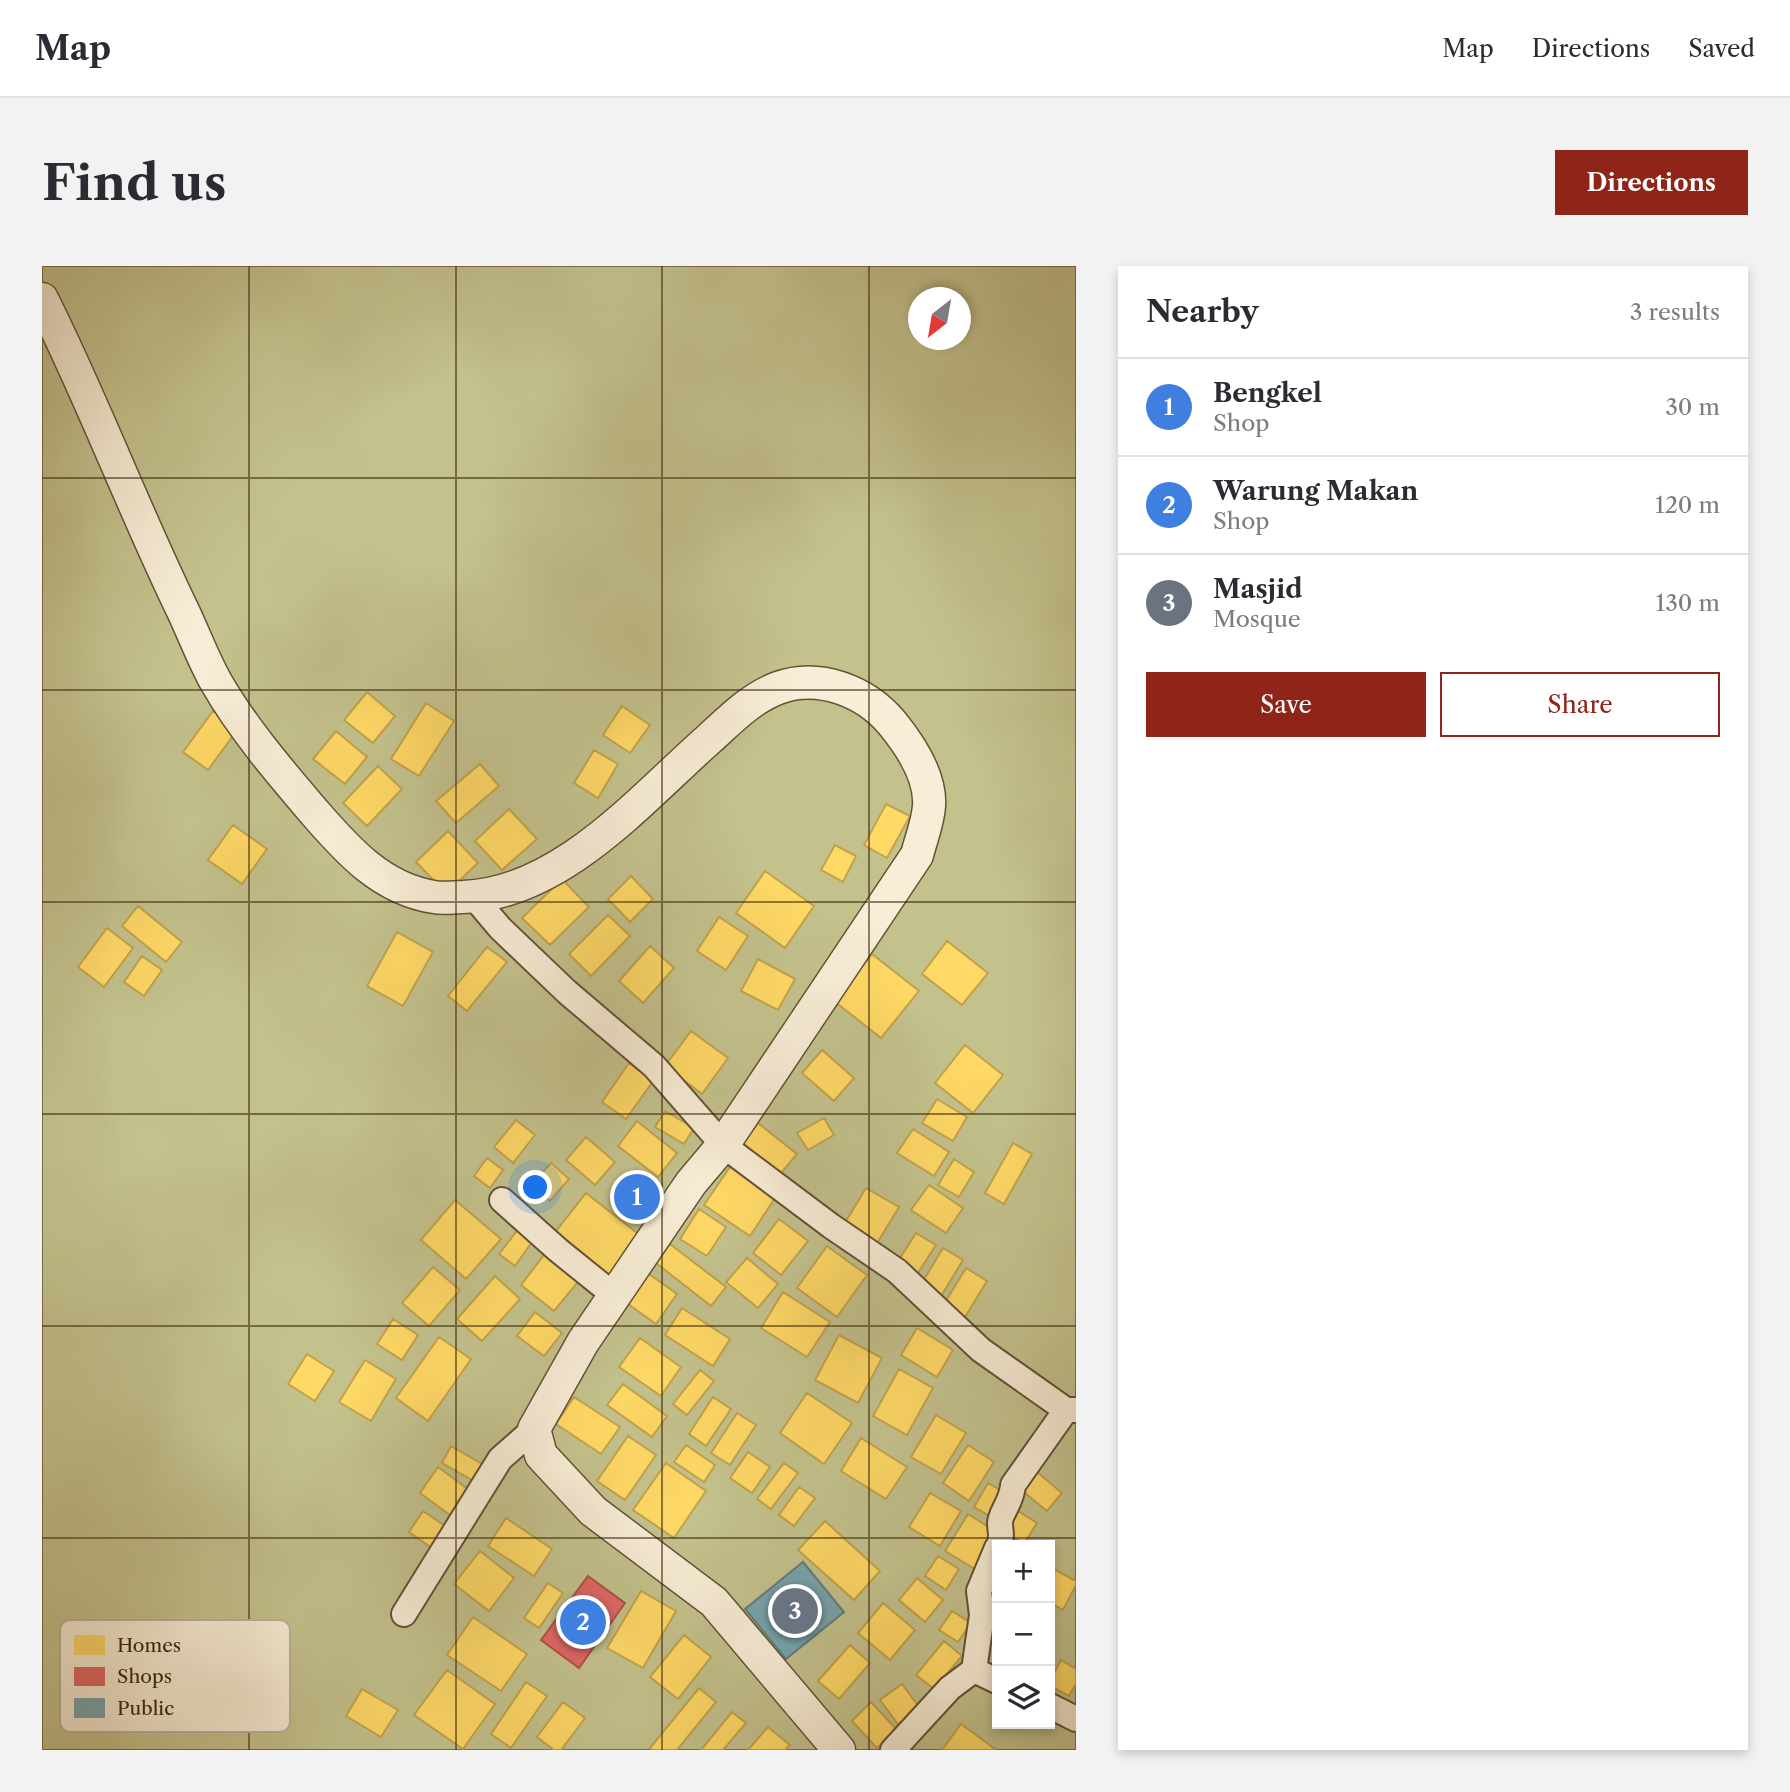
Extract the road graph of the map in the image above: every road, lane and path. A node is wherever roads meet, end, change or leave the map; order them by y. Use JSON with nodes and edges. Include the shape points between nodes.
{"nodes":[{"id":1,"x":42,"y":299,"type":"edge"},
{"id":2,"x":473,"y":897,"type":"junction"},
{"id":3,"x":723,"y":1145,"type":"junction"},
{"id":4,"x":502,"y":1200,"type":"dead end"},
{"id":5,"x":615,"y":1296,"type":"junction"},
{"id":6,"x":1071,"y":1410,"type":"edge"},
{"id":7,"x":534,"y":1429,"type":"junction"},
{"id":8,"x":1001,"y":1540,"type":"edge"},
{"id":9,"x":992,"y":1561,"type":"edge"},
{"id":10,"x":404,"y":1614,"type":"dead end"},
{"id":11,"x":974,"y":1670,"type":"junction"},
{"id":12,"x":992,"y":1679,"type":"edge"},
{"id":13,"x":1055,"y":1708,"type":"edge"},
{"id":14,"x":1076,"y":1719,"type":"edge"},
{"id":15,"x":839,"y":1750,"type":"edge"},
{"id":16,"x":893,"y":1750,"type":"edge"}],
"edges":[{"from":1,"to":2,"type":"street","via":[[161,567],[216,681],[242,721],[301,797],[367,868],[398,886],[435,898]]},
{"from":2,"to":3,"type":"street","via":[[567,992],[654,1066]]},
{"from":2,"to":3,"type":"street","via":[[530,880],[596,841],[743,708],[775,689],[801,682],[833,686],[861,695],[880,709],[909,743],[928,794],[917,855]]},
{"from":3,"to":5,"type":"street"},
{"from":3,"to":6,"type":"street","via":[[897,1271],[981,1350]]},
{"from":4,"to":5,"type":"street"},
{"from":5,"to":7,"type":"street"},
{"from":6,"to":8,"type":"street","via":[[1013,1485],[1012,1499],[1000,1520]]},
{"from":7,"to":10,"type":"street","via":[[500,1459]]},
{"from":7,"to":15,"type":"street","via":[[541,1455],[593,1511],[714,1602]]},
{"from":9,"to":11,"type":"street","via":[[979,1591],[982,1615]]},
{"from":11,"to":12,"type":"street"},
{"from":11,"to":16,"type":"street","via":[[950,1688]]},
{"from":13,"to":14,"type":"street"}]}
